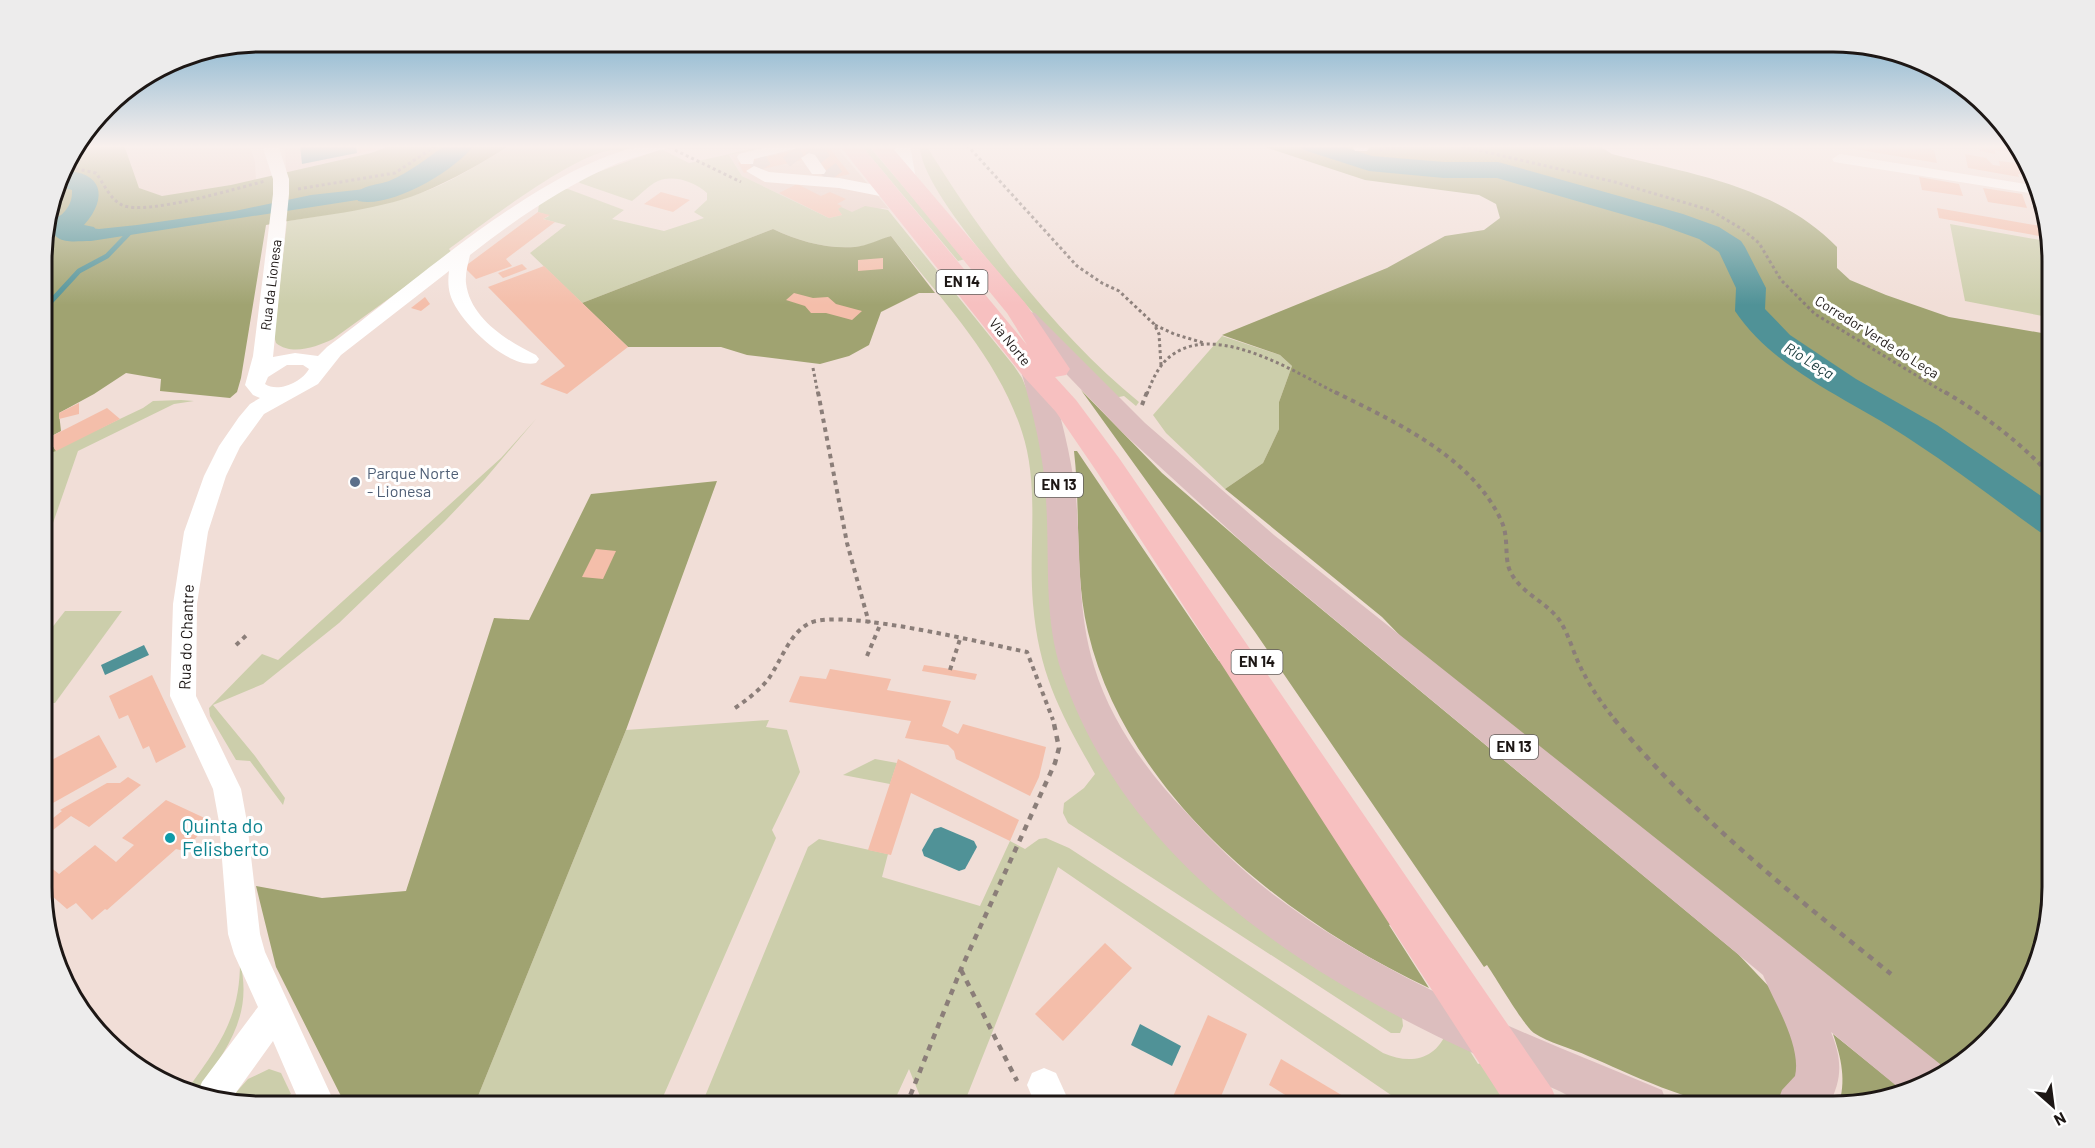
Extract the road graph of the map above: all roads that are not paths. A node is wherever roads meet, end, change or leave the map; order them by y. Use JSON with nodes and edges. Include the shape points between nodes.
{"nodes":[{"id":1,"x":280,"y":199,"type":"edge"},
{"id":2,"x":538,"y":199,"type":"edge"},
{"id":3,"x":908,"y":199,"type":"edge"},
{"id":4,"x":911,"y":199,"type":"edge"},
{"id":5,"x":461,"y":253,"type":"junction"},
{"id":6,"x":457,"y":283,"type":"junction"},
{"id":7,"x":403,"y":299,"type":"junction"},
{"id":8,"x":1017,"y":309,"type":"junction"},
{"id":9,"x":271,"y":359,"type":"junction"},
{"id":10,"x":529,"y":359,"type":"dead end"},
{"id":11,"x":312,"y":363,"type":"junction"},
{"id":12,"x":1034,"y":371,"type":"junction"},
{"id":13,"x":257,"y":392,"type":"junction"},
{"id":14,"x":1778,"y":961,"type":"junction"},
{"id":15,"x":275,"y":1011,"type":"junction"},
{"id":16,"x":1515,"y":1059,"type":"edge"},
{"id":17,"x":1920,"y":1077,"type":"edge"},
{"id":18,"x":217,"y":1090,"type":"edge"},
{"id":19,"x":1621,"y":1095,"type":"edge"},
{"id":20,"x":1809,"y":1095,"type":"edge"},
{"id":21,"x":314,"y":1096,"type":"edge"}],
"edges":[{"from":1,"to":9,"type":"street","name":"Rua da Lionesa"},
{"from":2,"to":5,"type":"street"},
{"from":3,"to":12,"type":"highway","name":"Via Norte","number":"EN 14"},
{"from":4,"to":8,"type":"highway","name":"Via Norte","number":"EN 14"},
{"from":5,"to":6,"type":"street"},
{"from":5,"to":7,"type":"street"},
{"from":6,"to":7,"type":"street"},
{"from":6,"to":10,"type":"street","via":[[465,306],[487,332],[499,344]]},
{"from":7,"to":11,"type":"street"},
{"from":8,"to":14,"type":"main road","number":"EN 13","via":[[1135,429],[1263,543]]},
{"from":8,"to":16,"type":"highway","number":"EN 14","via":[[1180,547]]},
{"from":9,"to":11,"type":"street"},
{"from":9,"to":13,"type":"street"},
{"from":11,"to":13,"type":"street","name":"Rua do Chantre","via":[[316,376],[306,384],[284,393]]},
{"from":12,"to":16,"type":"highway","number":"EN 14","via":[[1066,406]]},
{"from":12,"to":19,"type":"main road","number":"EN 13","via":[[1057,464],[1062,581],[1067,628],[1078,670],[1116,751],[1164,816],[1249,899],[1336,962],[1432,1013]]},
{"from":13,"to":15,"type":"street","name":"Rua do Chantre","via":[[202,508],[187,580],[182,681],[185,703],[227,789],[244,934]]},
{"from":14,"to":17,"type":"main road","number":"EN 13"},
{"from":14,"to":20,"type":"main road","number":"EN 13","via":[[1815,1042],[1820,1071]]},
{"from":15,"to":18,"type":"street"},
{"from":15,"to":21,"type":"street","name":"Rua do Chantre"}]}
